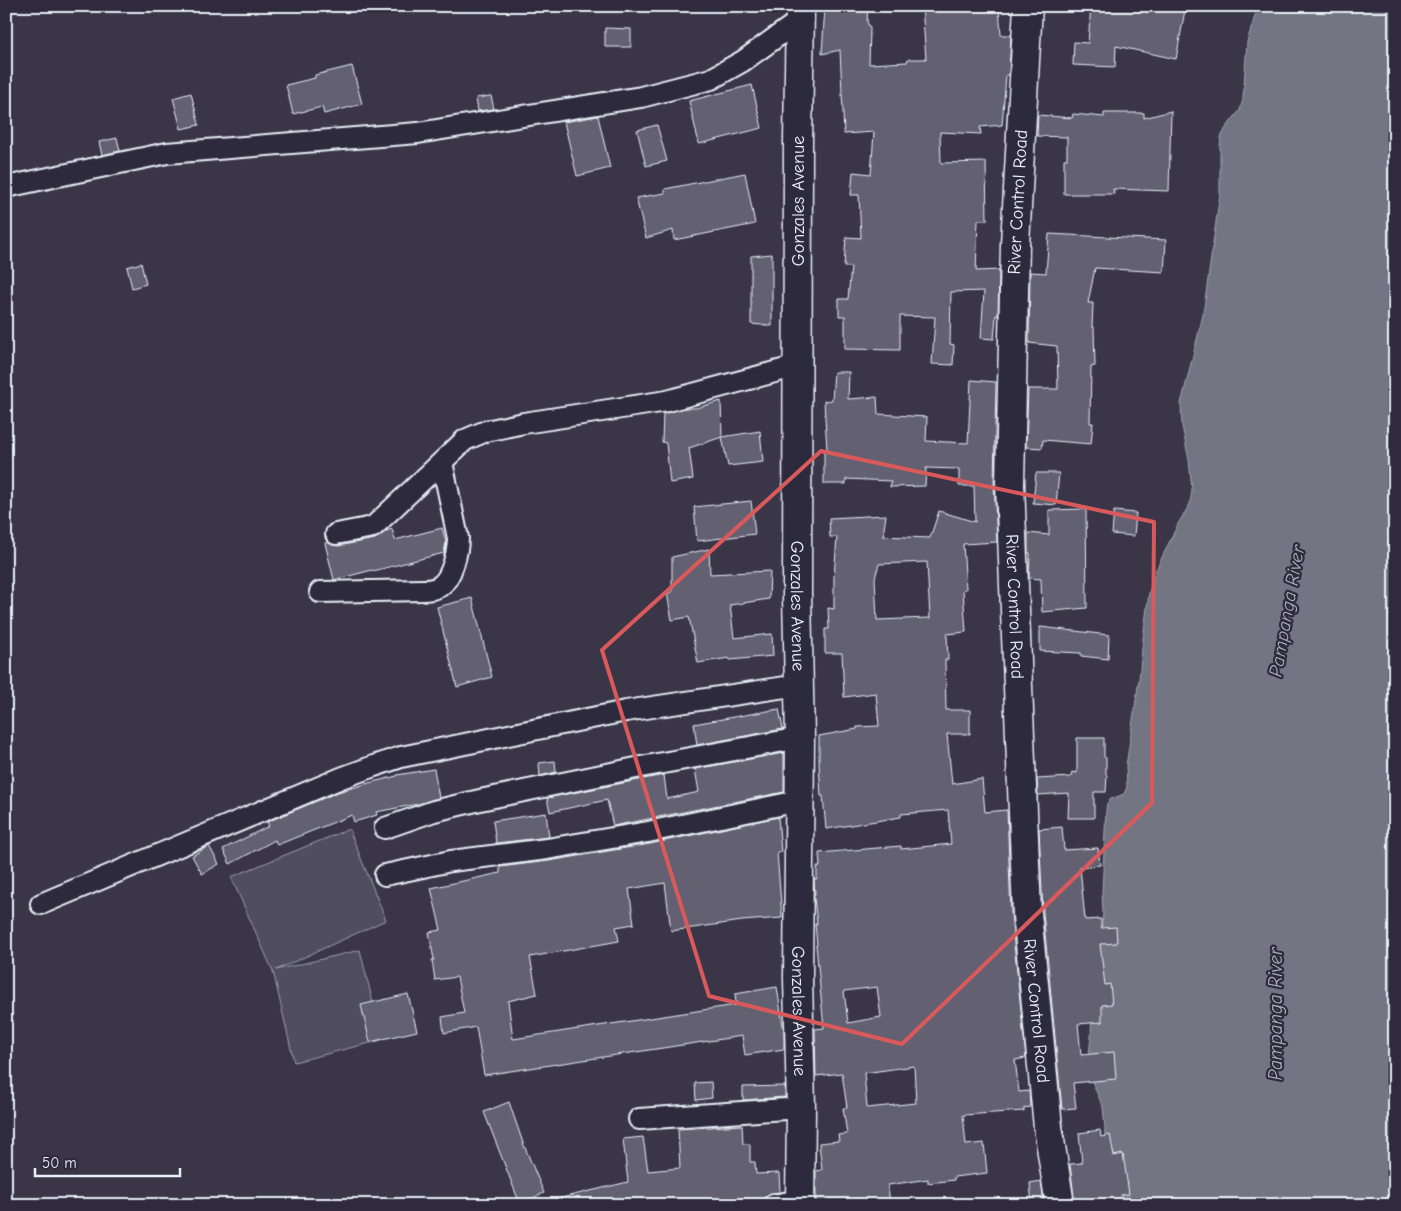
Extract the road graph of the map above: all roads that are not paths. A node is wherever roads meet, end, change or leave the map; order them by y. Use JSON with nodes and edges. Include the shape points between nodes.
{"nodes":[{"id":1,"x":1028,"y":6,"type":"edge"},
{"id":2,"x":800,"y":13,"type":"edge"},
{"id":3,"x":6,"y":187,"type":"edge"},
{"id":4,"x":797,"y":366,"type":"junction"},
{"id":5,"x":442,"y":462,"type":"junction"},
{"id":6,"x":336,"y":534,"type":"dead end"},
{"id":7,"x":320,"y":592,"type":"dead end"},
{"id":8,"x":799,"y":685,"type":"junction"},
{"id":9,"x":800,"y":738,"type":"junction"},
{"id":10,"x":799,"y":801,"type":"junction"},
{"id":11,"x":386,"y":828,"type":"dead end"},
{"id":12,"x":385,"y":874,"type":"dead end"},
{"id":13,"x":41,"y":904,"type":"dead end"},
{"id":14,"x":800,"y":1108,"type":"junction"},
{"id":15,"x":640,"y":1119,"type":"dead end"},
{"id":16,"x":800,"y":1202,"type":"edge"},
{"id":17,"x":773,"y":1205,"type":"edge"},
{"id":18,"x":1060,"y":1205,"type":"edge"}],
"edges":[{"from":1,"to":18,"type":"street","name":"River Control Road","via":[[1015,244],[1010,484],[1027,913],[1048,1127]]},
{"from":2,"to":3,"type":"street","via":[[743,61],[711,79],[641,97],[418,132],[167,153]]},
{"from":2,"to":4,"type":"street","name":"Gonzales Avenue"},
{"from":4,"to":5,"type":"street","via":[[667,401],[486,431],[465,440]]},
{"from":4,"to":8,"type":"street","name":"Gonzales Avenue"},
{"from":5,"to":6,"type":"street","via":[[373,527]]},
{"from":5,"to":7,"type":"street","via":[[458,538],[458,549],[442,585],[424,590]]},
{"from":8,"to":9,"type":"street","name":"Gonzales Avenue"},
{"from":8,"to":13,"type":"street","via":[[626,711],[401,757],[341,778]]},
{"from":9,"to":10,"type":"street","name":"Gonzales Avenue"},
{"from":9,"to":11,"type":"street","via":[[480,800],[434,811]]},
{"from":10,"to":12,"type":"street","via":[[648,832]]},
{"from":10,"to":14,"type":"street","name":"Gonzales Avenue"},
{"from":14,"to":15,"type":"street"},
{"from":14,"to":16,"type":"street","name":"Gonzales Avenue"},
{"from":16,"to":17,"type":"street"}]}
